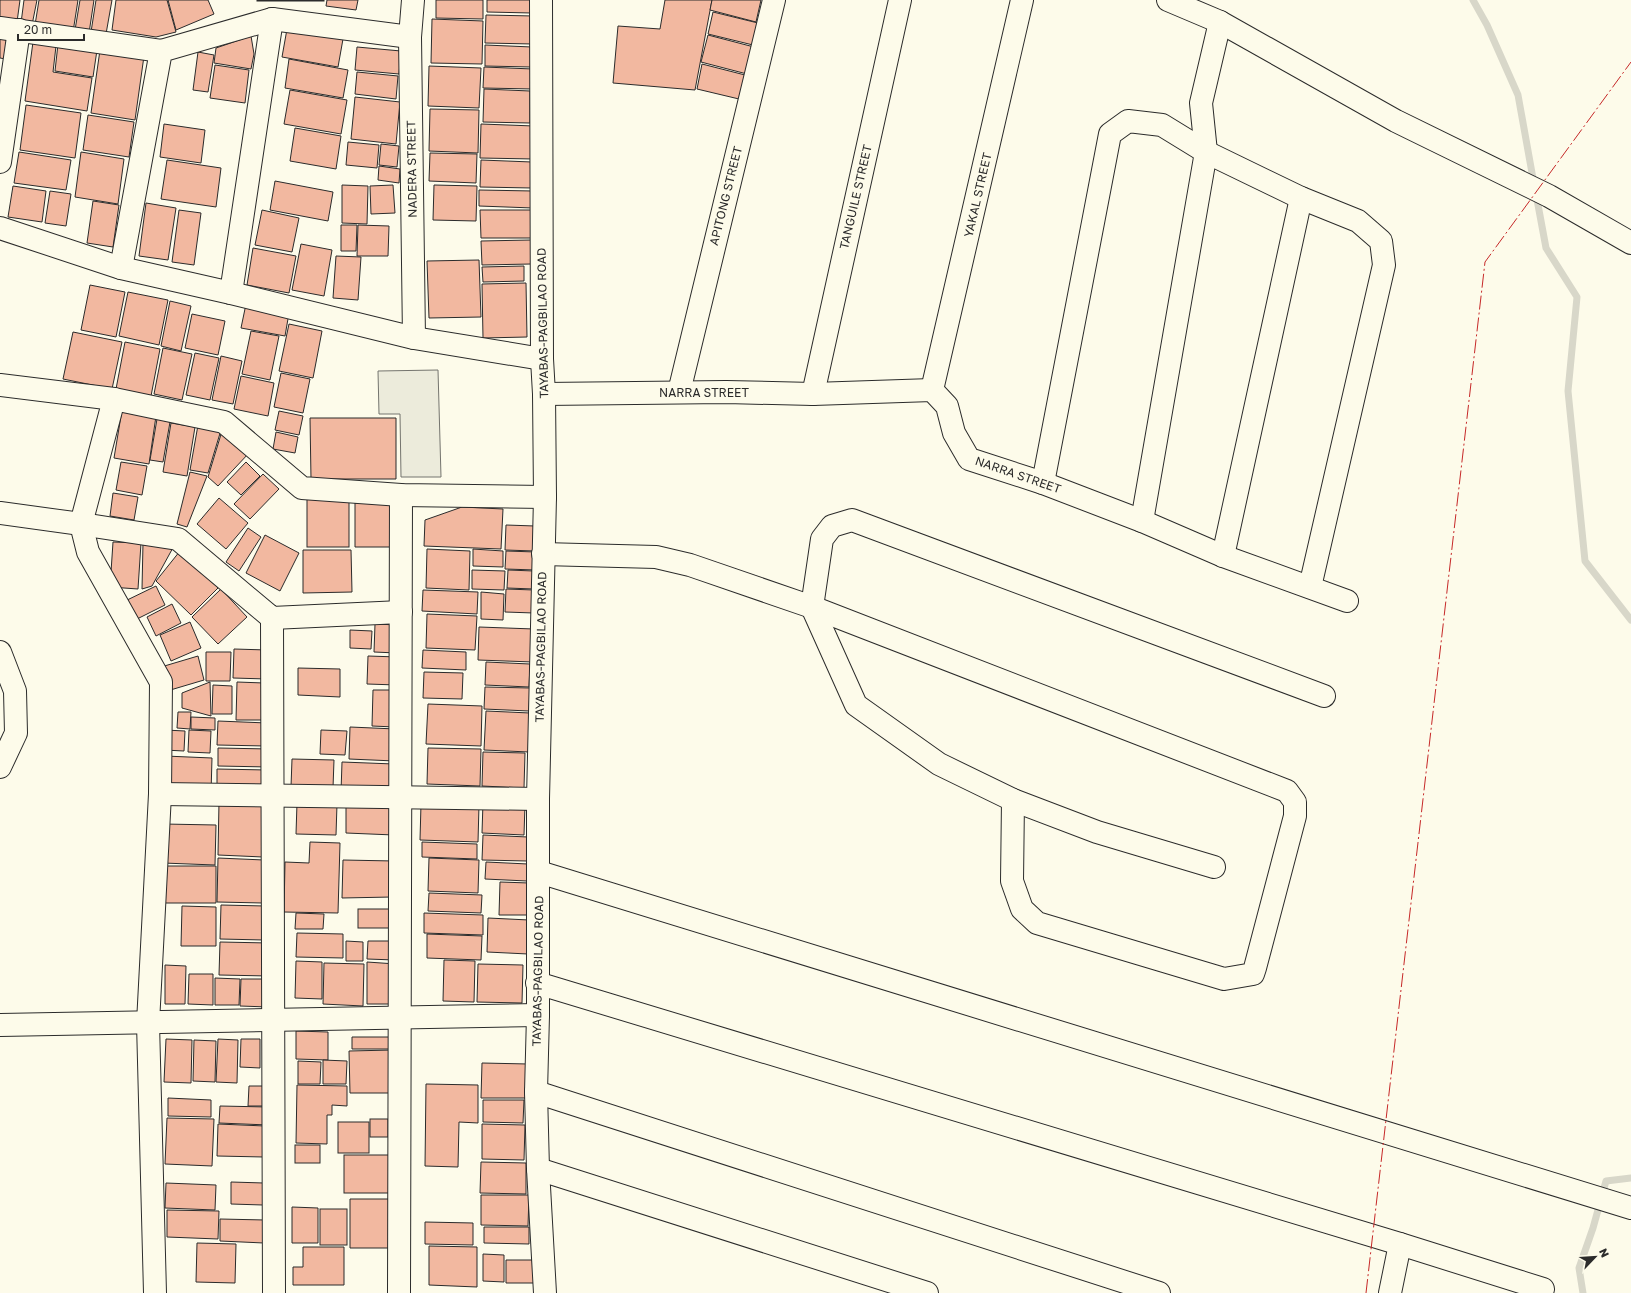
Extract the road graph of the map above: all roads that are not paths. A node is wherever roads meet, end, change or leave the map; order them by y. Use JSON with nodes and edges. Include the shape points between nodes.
{"nodes":[{"id":1,"x":413,"y":0,"type":"edge"},
{"id":2,"x":541,"y":0,"type":"edge"},
{"id":3,"x":774,"y":0,"type":"edge"},
{"id":4,"x":900,"y":0,"type":"edge"},
{"id":5,"x":1022,"y":0,"type":"edge"},
{"id":6,"x":1168,"y":0,"type":"edge"},
{"id":7,"x":272,"y":19,"type":"junction"},
{"id":8,"x":1220,"y":22,"type":"junction"},
{"id":9,"x":10,"y":29,"type":"edge"},
{"id":10,"x":410,"y":37,"type":"junction"},
{"id":11,"x":161,"y":50,"type":"junction"},
{"id":12,"x":1206,"y":152,"type":"junction"},
{"id":13,"x":0,"y":162,"type":"edge"},
{"id":14,"x":1301,"y":198,"type":"junction"},
{"id":15,"x":0,"y":228,"type":"edge"},
{"id":16,"x":1631,"y":243,"type":"edge"},
{"id":17,"x":121,"y":268,"type":"junction"},
{"id":18,"x":230,"y":293,"type":"junction"},
{"id":19,"x":414,"y":338,"type":"junction"},
{"id":20,"x":542,"y":359,"type":"junction"},
{"id":21,"x":0,"y":385,"type":"edge"},
{"id":22,"x":932,"y":390,"type":"junction"},
{"id":23,"x":679,"y":392,"type":"junction"},
{"id":24,"x":544,"y":394,"type":"junction"},
{"id":25,"x":812,"y":394,"type":"junction"},
{"id":26,"x":114,"y":399,"type":"junction"},
{"id":27,"x":1043,"y":483,"type":"junction"},
{"id":28,"x":401,"y":495,"type":"junction"},
{"id":29,"x":545,"y":497,"type":"junction"},
{"id":30,"x":0,"y":513,"type":"edge"},
{"id":31,"x":1142,"y":521,"type":"junction"},
{"id":32,"x":81,"y":524,"type":"junction"},
{"id":33,"x":544,"y":554,"type":"junction"},
{"id":34,"x":1223,"y":556,"type":"junction"},
{"id":35,"x":1310,"y":587,"type":"junction"},
{"id":36,"x":1347,"y":600,"type":"dead end"},
{"id":37,"x":812,"y":606,"type":"junction"},
{"id":38,"x":401,"y":612,"type":"junction"},
{"id":39,"x":272,"y":618,"type":"junction"},
{"id":40,"x":0,"y":652,"type":"edge"},
{"id":41,"x":1324,"y":696,"type":"dead end"},
{"id":42,"x":0,"y":767,"type":"edge"},
{"id":43,"x":160,"y":794,"type":"junction"},
{"id":44,"x":272,"y":796,"type":"junction"},
{"id":45,"x":400,"y":797,"type":"junction"},
{"id":46,"x":538,"y":799,"type":"junction"},
{"id":47,"x":1013,"y":800,"type":"junction"},
{"id":48,"x":1214,"y":868,"type":"dead end"},
{"id":49,"x":539,"y":872,"type":"junction"},
{"id":50,"x":537,"y":983,"type":"junction"},
{"id":51,"x":538,"y":1016,"type":"junction"},
{"id":52,"x":400,"y":1018,"type":"junction"},
{"id":53,"x":273,"y":1020,"type":"junction"},
{"id":54,"x":148,"y":1023,"type":"junction"},
{"id":55,"x":0,"y":1025,"type":"edge"},
{"id":56,"x":536,"y":1092,"type":"junction"},
{"id":57,"x":538,"y":1169,"type":"junction"},
{"id":58,"x":1623,"y":1205,"type":"edge"},
{"id":59,"x":1400,"y":1244,"type":"junction"},
{"id":60,"x":1543,"y":1289,"type":"dead end"},
{"id":61,"x":155,"y":1293,"type":"edge"},
{"id":62,"x":274,"y":1293,"type":"edge"},
{"id":63,"x":399,"y":1293,"type":"edge"},
{"id":64,"x":545,"y":1293,"type":"edge"},
{"id":65,"x":927,"y":1293,"type":"edge"},
{"id":66,"x":1159,"y":1293,"type":"edge"},
{"id":67,"x":1390,"y":1293,"type":"edge"}],
"edges":[{"from":1,"to":10,"type":"street","name":"NADERA STREET"},
{"from":2,"to":20,"type":"street","name":"TAYABAS-PAGBILAO ROAD"},
{"from":3,"to":23,"type":"street","name":"APITONG STREET"},
{"from":4,"to":25,"type":"street","name":"TANGUILE STREET"},
{"from":5,"to":22,"type":"street","name":"YAKAL STREET"},
{"from":6,"to":8,"type":"street"},
{"from":7,"to":10,"type":"street"},
{"from":7,"to":11,"type":"street"},
{"from":7,"to":18,"type":"street"},
{"from":8,"to":12,"type":"street","via":[[1201,103]]},
{"from":8,"to":16,"type":"street","via":[[1396,121],[1549,196]]},
{"from":9,"to":11,"type":"street"},
{"from":9,"to":13,"type":"street"},
{"from":10,"to":19,"type":"street","name":"NADERA STREET"},
{"from":11,"to":17,"type":"street"},
{"from":12,"to":14,"type":"street"},
{"from":12,"to":27,"type":"street","via":[[1162,125],[1128,121],[1110,134]]},
{"from":12,"to":31,"type":"street"},
{"from":14,"to":34,"type":"street"},
{"from":14,"to":35,"type":"street","via":[[1358,221],[1381,241],[1384,265]]},
{"from":15,"to":17,"type":"street"},
{"from":17,"to":18,"type":"street"},
{"from":18,"to":19,"type":"street"},
{"from":19,"to":20,"type":"street"},
{"from":20,"to":24,"type":"street","name":"TAYABAS-PAGBILAO ROAD"},
{"from":21,"to":26,"type":"street"},
{"from":22,"to":25,"type":"street","name":"NARRA STREET"},
{"from":22,"to":27,"type":"street","name":"NARRA STREET","via":[[947,406],[954,433],[969,459]]},
{"from":23,"to":24,"type":"street","name":"NARRA STREET"},
{"from":23,"to":25,"type":"street","name":"NARRA STREET"},
{"from":24,"to":29,"type":"street","name":"TAYABAS-PAGBILAO ROAD"},
{"from":26,"to":28,"type":"street","via":[[224,422],[302,488]]},
{"from":26,"to":32,"type":"street"},
{"from":27,"to":31,"type":"street","name":"NARRA STREET"},
{"from":28,"to":29,"type":"street"},
{"from":28,"to":38,"type":"street"},
{"from":29,"to":33,"type":"street","name":"TAYABAS-PAGBILAO ROAD"},
{"from":30,"to":32,"type":"street"},
{"from":31,"to":34,"type":"street","name":"NARRA STREET"},
{"from":32,"to":39,"type":"street","via":[[178,540]]},
{"from":32,"to":43,"type":"street","via":[[88,552],[161,682]]},
{"from":33,"to":37,"type":"street","via":[[656,557],[690,565]]},
{"from":33,"to":46,"type":"street","name":"TAYABAS-PAGBILAO ROAD"},
{"from":34,"to":35,"type":"street","name":"NARRA STREET"},
{"from":35,"to":36,"type":"street","name":"NARRA STREET"},
{"from":37,"to":41,"type":"street","via":[[822,539],[832,526],[852,520]]},
{"from":37,"to":47,"type":"street","via":[[856,705],[939,764]]},
{"from":37,"to":47,"type":"street","via":[[1287,791],[1295,802],[1294,816],[1253,974],[1224,979],[1037,923],[1022,909],[1012,882]]},
{"from":38,"to":39,"type":"street"},
{"from":38,"to":45,"type":"street"},
{"from":39,"to":44,"type":"street"},
{"from":40,"to":42,"type":"street","via":[[15,691],[16,733]]},
{"from":43,"to":44,"type":"street"},
{"from":43,"to":54,"type":"street"},
{"from":44,"to":45,"type":"street"},
{"from":44,"to":53,"type":"street"},
{"from":45,"to":46,"type":"street"},
{"from":45,"to":52,"type":"street"},
{"from":46,"to":49,"type":"street","name":"TAYABAS-PAGBILAO ROAD"},
{"from":47,"to":48,"type":"street","via":[[1097,832]]},
{"from":49,"to":50,"type":"street","name":"TAYABAS-PAGBILAO ROAD"},
{"from":49,"to":58,"type":"street"},
{"from":50,"to":51,"type":"street","name":"TAYABAS-PAGBILAO ROAD"},
{"from":50,"to":59,"type":"street"},
{"from":51,"to":52,"type":"street"},
{"from":51,"to":56,"type":"street","name":"TAYABAS-PAGBILAO ROAD"},
{"from":52,"to":53,"type":"street"},
{"from":52,"to":63,"type":"street"},
{"from":53,"to":54,"type":"street"},
{"from":53,"to":62,"type":"street"},
{"from":54,"to":55,"type":"street"},
{"from":54,"to":61,"type":"street"},
{"from":56,"to":57,"type":"street","name":"TAYABAS-PAGBILAO ROAD"},
{"from":56,"to":66,"type":"street"},
{"from":57,"to":64,"type":"street","name":"TAYABAS-PAGBILAO ROAD"},
{"from":57,"to":65,"type":"street"},
{"from":59,"to":60,"type":"street"},
{"from":59,"to":67,"type":"street"}]}
